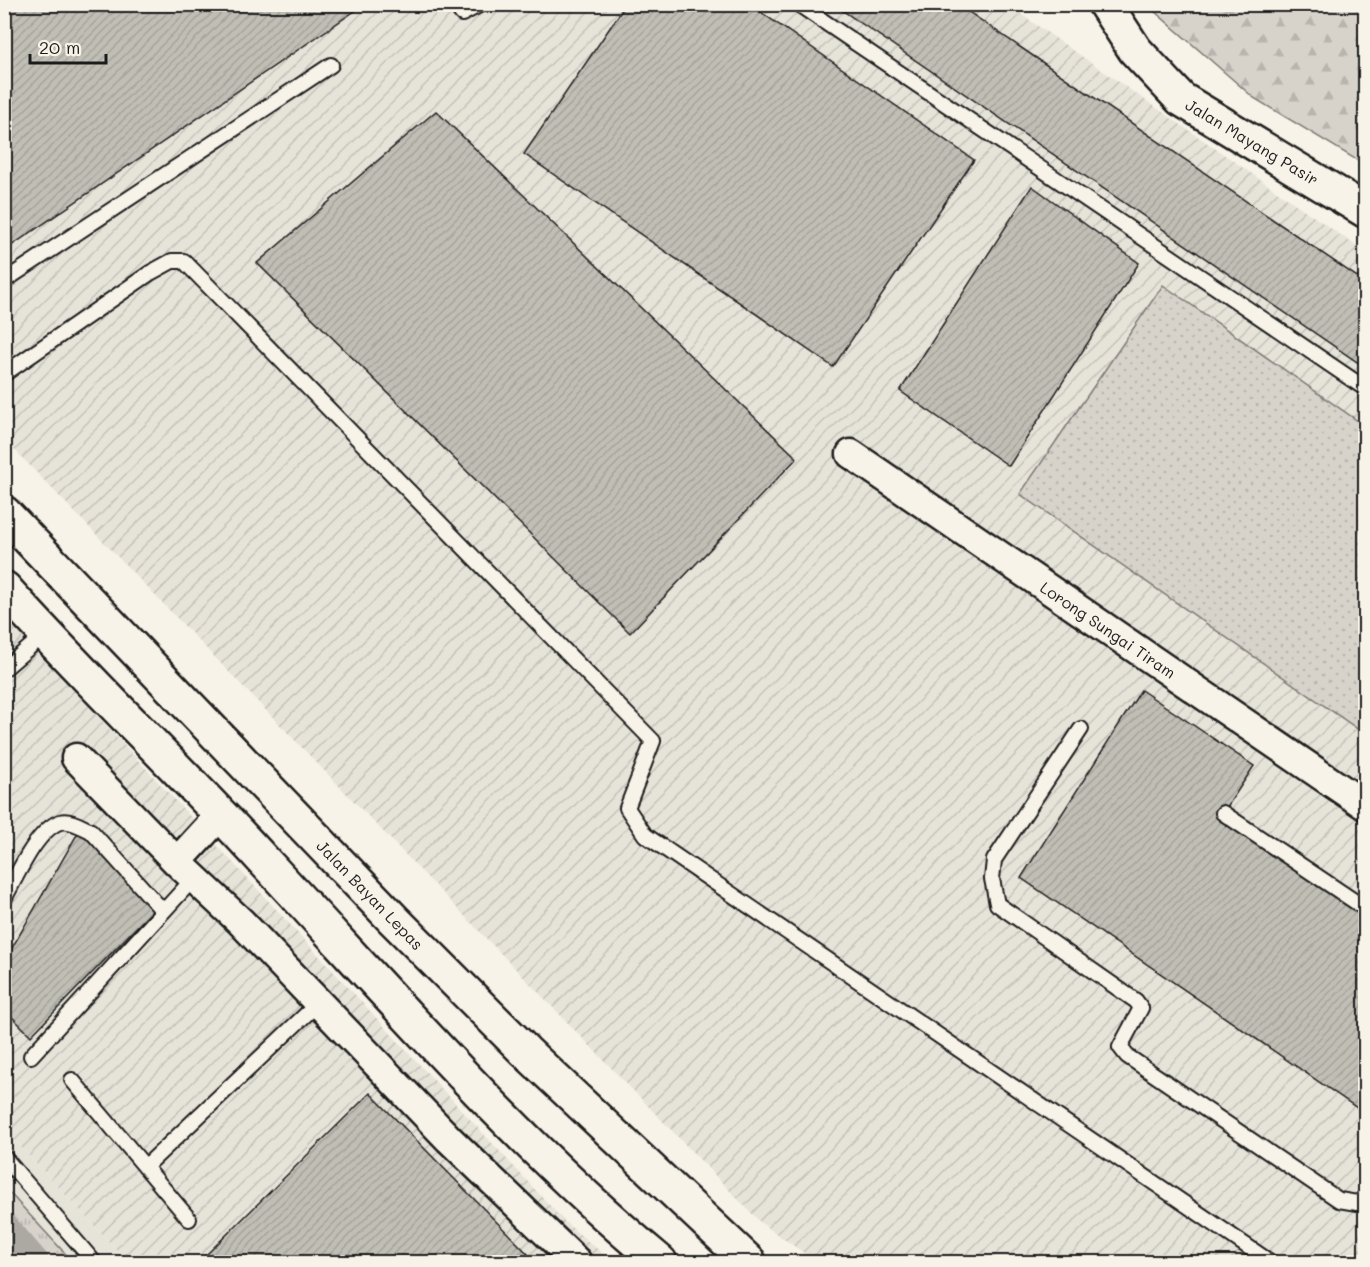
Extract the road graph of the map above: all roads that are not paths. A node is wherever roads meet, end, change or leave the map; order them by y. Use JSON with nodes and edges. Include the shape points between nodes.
{"nodes":[{"id":1,"x":455,"y":4,"type":"edge"},
{"id":2,"x":481,"y":4,"type":"edge"},
{"id":3,"x":798,"y":4,"type":"edge"},
{"id":4,"x":1104,"y":4,"type":"edge"},
{"id":5,"x":331,"y":65,"type":"dead end"},
{"id":6,"x":1365,"y":211,"type":"edge"},
{"id":7,"x":4,"y":281,"type":"edge"},
{"id":8,"x":4,"y":374,"type":"edge"},
{"id":9,"x":1365,"y":388,"type":"edge"},
{"id":10,"x":851,"y":453,"type":"dead end"},
{"id":11,"x":4,"y":513,"type":"edge"},
{"id":12,"x":4,"y":588,"type":"edge"},
{"id":13,"x":45,"y":634,"type":"junction"},
{"id":14,"x":4,"y":669,"type":"edge"},
{"id":15,"x":1081,"y":729,"type":"dead end"},
{"id":16,"x":76,"y":758,"type":"dead end"},
{"id":17,"x":1365,"y":806,"type":"edge"},
{"id":18,"x":1223,"y":813,"type":"dead end"},
{"id":19,"x":221,"y":814,"type":"junction"},
{"id":20,"x":185,"y":870,"type":"junction"},
{"id":21,"x":4,"y":899,"type":"edge"},
{"id":22,"x":1365,"y":909,"type":"edge"},
{"id":23,"x":163,"y":911,"type":"junction"},
{"id":24,"x":318,"y":1003,"type":"junction"},
{"id":25,"x":31,"y":1056,"type":"dead end"},
{"id":26,"x":72,"y":1080,"type":"dead end"},
{"id":27,"x":4,"y":1157,"type":"edge"},
{"id":28,"x":145,"y":1167,"type":"junction"},
{"id":29,"x":1365,"y":1197,"type":"edge"},
{"id":30,"x":189,"y":1219,"type":"dead end"},
{"id":31,"x":94,"y":1263,"type":"edge"},
{"id":32,"x":577,"y":1263,"type":"edge"},
{"id":33,"x":660,"y":1263,"type":"edge"},
{"id":34,"x":749,"y":1263,"type":"edge"},
{"id":35,"x":1270,"y":1263,"type":"edge"}],
"edges":[{"from":1,"to":2,"type":"lane","via":[[462,14]]},
{"from":3,"to":9,"type":"lane"},
{"from":4,"to":6,"type":"main road","name":"Jalan Mayang Pasir","via":[[1135,50],[1181,99]]},
{"from":5,"to":7,"type":"lane"},
{"from":8,"to":35,"type":"lane","via":[[150,273],[172,261],[184,261],[653,741],[627,808],[645,835]]},
{"from":10,"to":17,"type":"street","name":"Lorong Sungai Tiram"},
{"from":11,"to":34,"type":"main road","name":"Jalan Bayan Lepas","via":[[401,927],[526,1052]]},
{"from":12,"to":13,"type":"main road"},
{"from":13,"to":14,"type":"lane"},
{"from":13,"to":19,"type":"main road"},
{"from":15,"to":29,"type":"lane","via":[[994,860],[992,879],[997,904],[1136,1000],[1141,1008],[1120,1047],[1126,1056],[1339,1200],[1357,1203]]},
{"from":16,"to":20,"type":"street"},
{"from":18,"to":22,"type":"lane"},
{"from":19,"to":20,"type":"street"},
{"from":19,"to":33,"type":"main road","via":[[492,1106]]},
{"from":20,"to":23,"type":"lane"},
{"from":20,"to":24,"type":"street"},
{"from":21,"to":23,"type":"lane","via":[[40,836],[60,822],[75,823],[91,831]]},
{"from":23,"to":25,"type":"lane"},
{"from":24,"to":28,"type":"lane"},
{"from":24,"to":32,"type":"street","via":[[449,1139]]},
{"from":26,"to":28,"type":"lane"},
{"from":27,"to":31,"type":"lane"},
{"from":28,"to":30,"type":"lane"}]}
